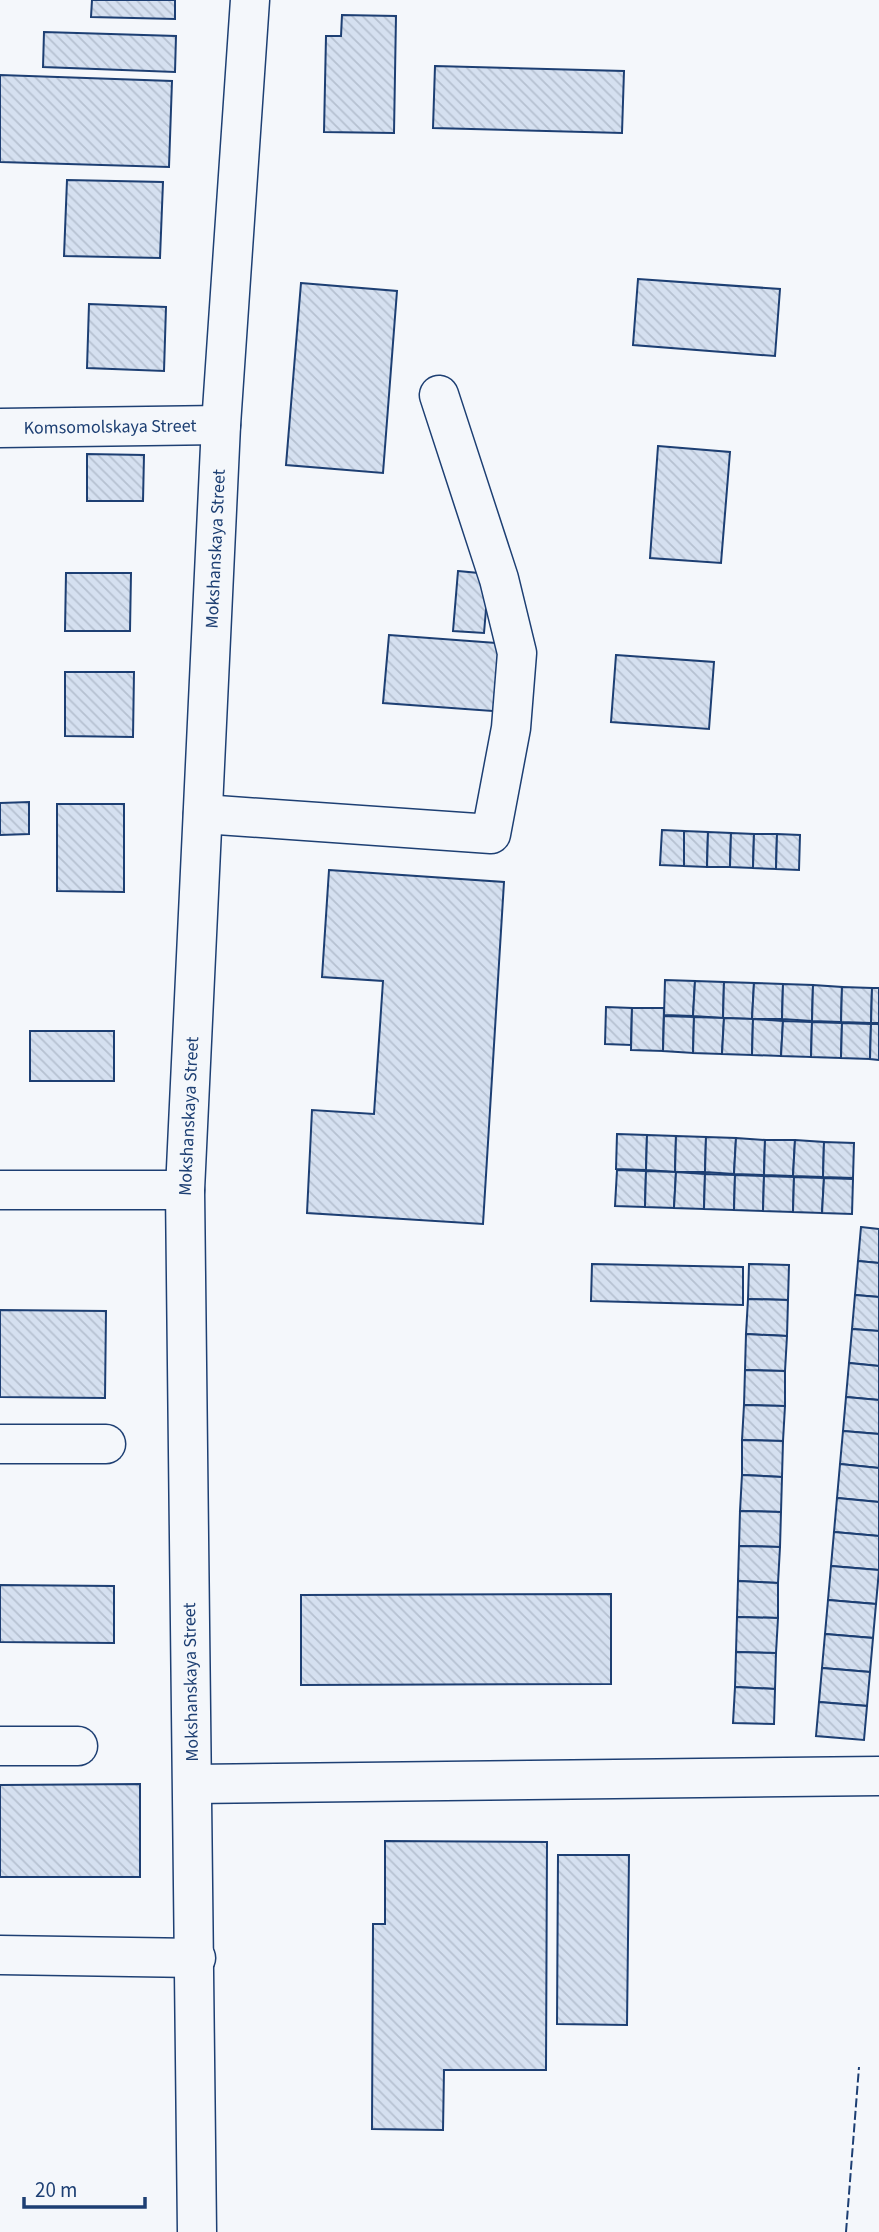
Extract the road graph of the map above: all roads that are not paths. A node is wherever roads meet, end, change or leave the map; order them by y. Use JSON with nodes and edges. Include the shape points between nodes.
{"nodes":[{"id":1,"x":250,"y":0,"type":"edge"},
{"id":2,"x":439,"y":395,"type":"dead end"},
{"id":3,"x":222,"y":425,"type":"junction"},
{"id":4,"x":0,"y":428,"type":"edge"},
{"id":5,"x":203,"y":814,"type":"junction"},
{"id":6,"x":0,"y":1190,"type":"edge"},
{"id":7,"x":185,"y":1190,"type":"junction"},
{"id":8,"x":0,"y":1444,"type":"edge"},
{"id":9,"x":106,"y":1444,"type":"dead end"},
{"id":10,"x":78,"y":1745,"type":"dead end"},
{"id":11,"x":0,"y":1746,"type":"edge"},
{"id":12,"x":879,"y":1776,"type":"edge"},
{"id":13,"x":193,"y":1784,"type":"junction"},
{"id":14,"x":0,"y":1955,"type":"edge"},
{"id":15,"x":196,"y":1958,"type":"junction"},
{"id":16,"x":197,"y":2232,"type":"edge"}],
"edges":[{"from":1,"to":3,"type":"street","name":"Mokshanskaya Street"},
{"from":2,"to":5,"type":"street","via":[[499,579],[517,653],[511,728],[491,834]]},
{"from":3,"to":4,"type":"street","name":"Komsomolskaya Street"},
{"from":3,"to":5,"type":"street","name":"Mokshanskaya Street"},
{"from":5,"to":7,"type":"street","name":"Mokshanskaya Street"},
{"from":6,"to":7,"type":"street"},
{"from":7,"to":13,"type":"street","name":"Mokshanskaya Street"},
{"from":8,"to":9,"type":"street"},
{"from":10,"to":11,"type":"street"},
{"from":12,"to":13,"type":"street"},
{"from":13,"to":15,"type":"street","name":"Mokshanskaya Street"},
{"from":14,"to":15,"type":"street"},
{"from":15,"to":16,"type":"street","name":"Mokshanskaya Street"}]}
